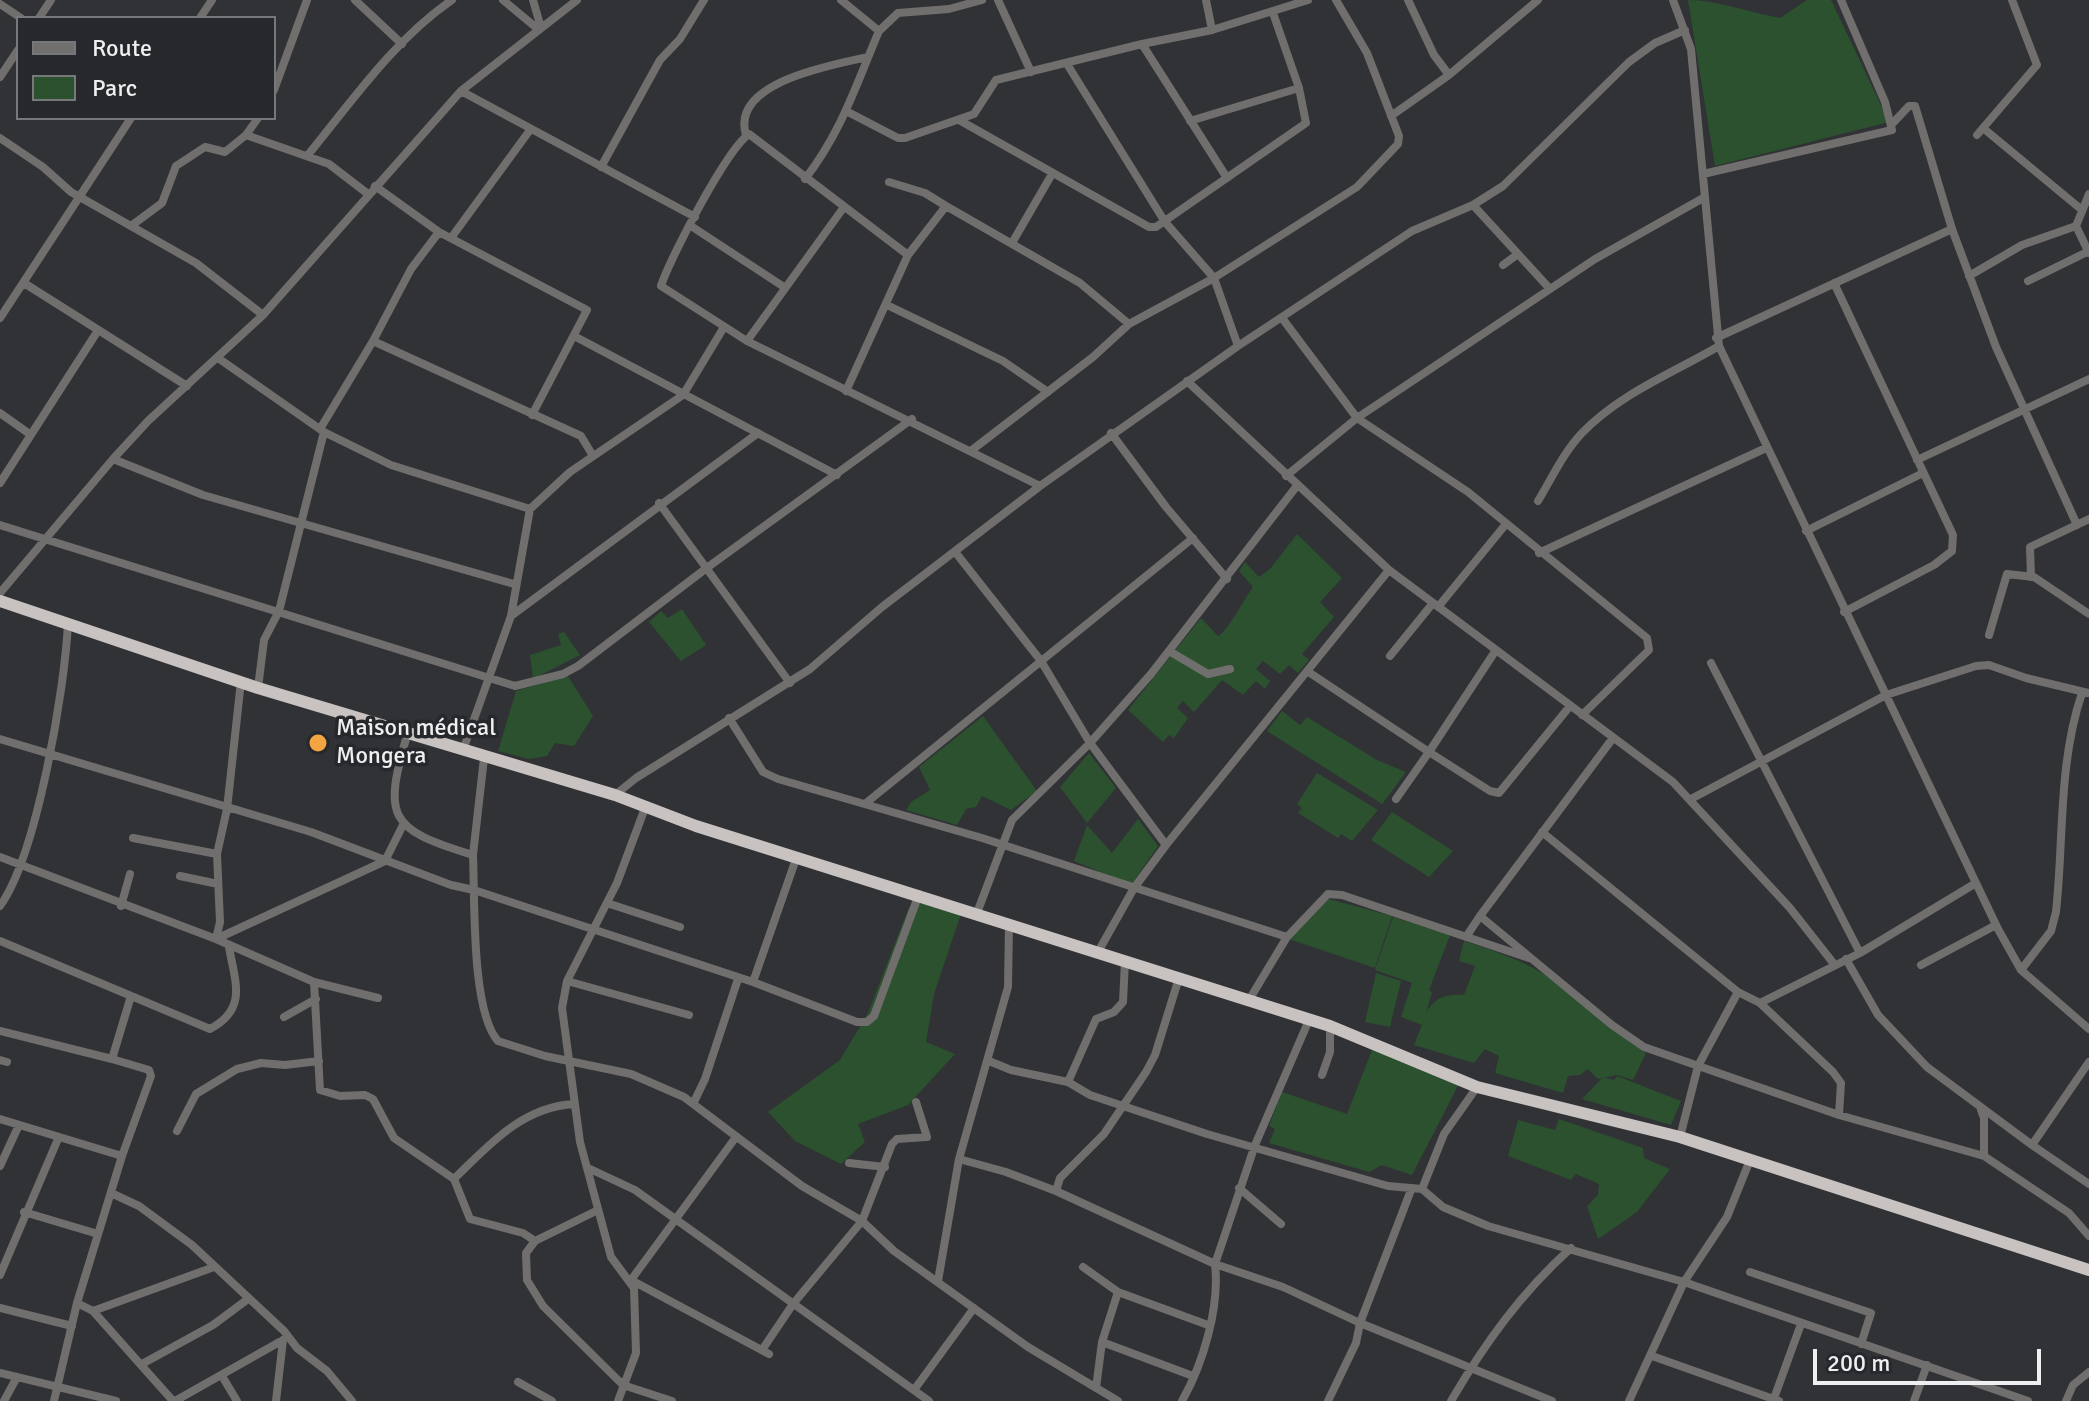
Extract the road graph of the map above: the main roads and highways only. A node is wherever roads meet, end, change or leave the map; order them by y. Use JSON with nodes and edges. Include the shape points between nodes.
{"nodes":[{"id":1,"x":0,"y":601,"type":"edge"},
{"id":2,"x":2089,"y":1270,"type":"edge"}],
"edges":[{"from":1,"to":2,"type":"highway","via":[[258,688],[615,795],[1330,1026],[1477,1087],[1680,1137]]}]}
